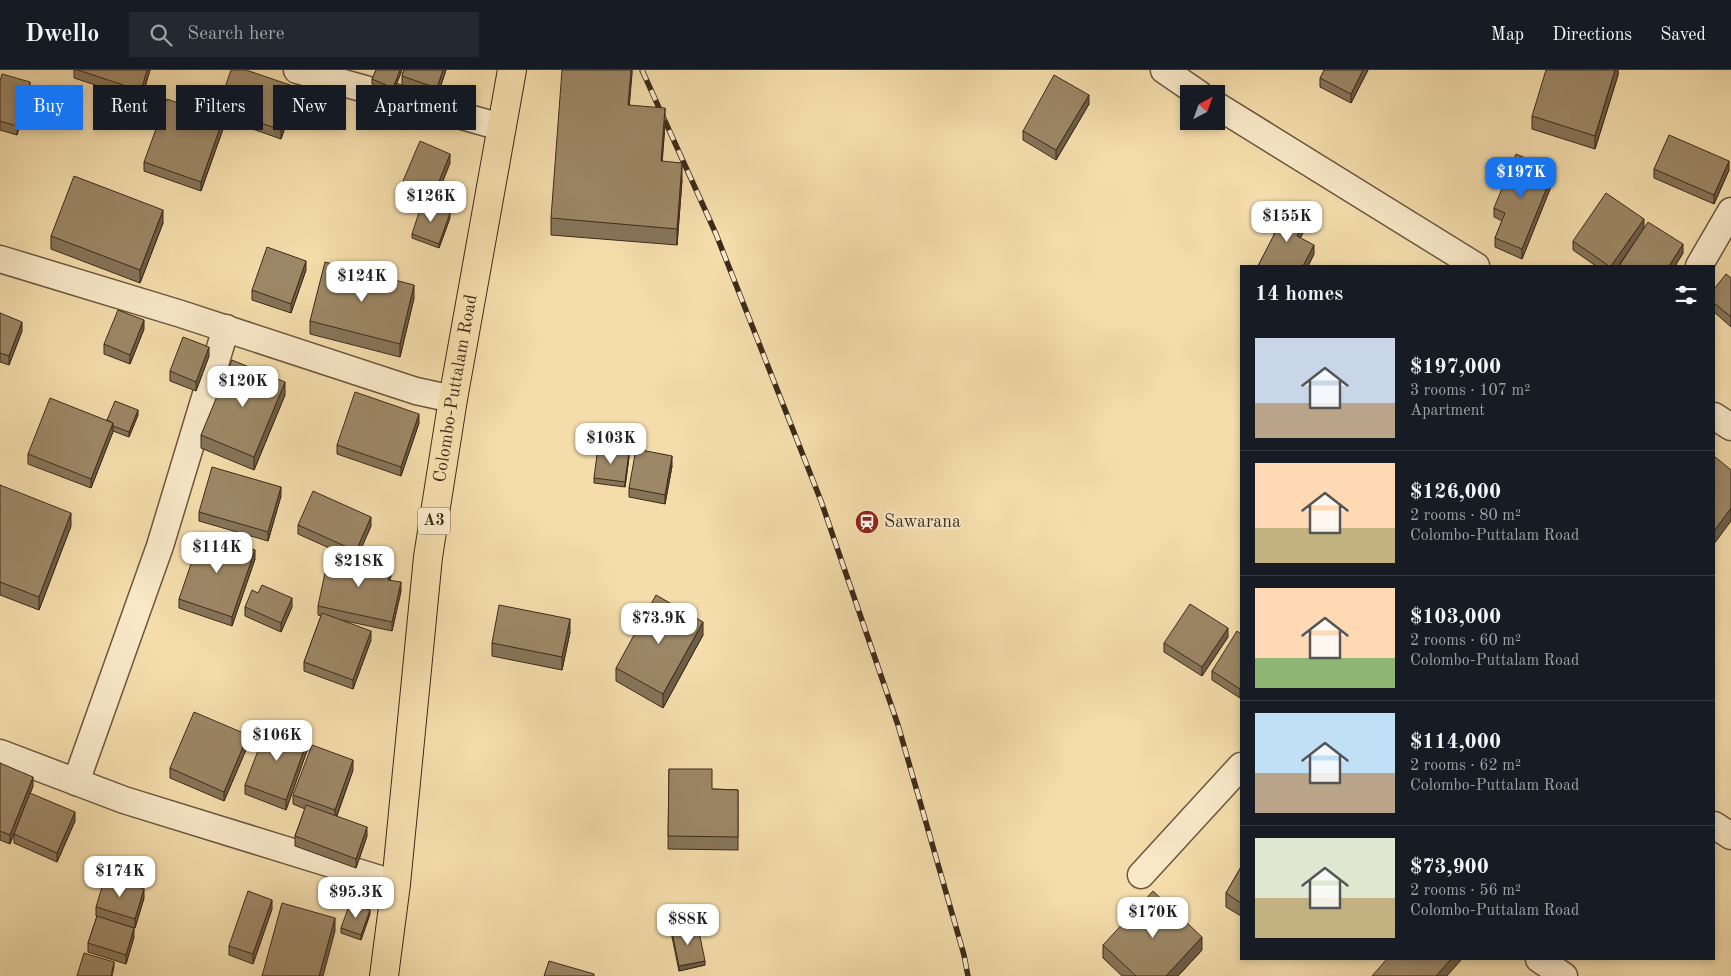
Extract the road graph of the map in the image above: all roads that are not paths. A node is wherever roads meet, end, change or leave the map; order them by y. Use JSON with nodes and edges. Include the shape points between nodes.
{"nodes":[{"id":1,"x":297,"y":70,"type":"edge"},
{"id":2,"x":512,"y":70,"type":"edge"},
{"id":3,"x":1164,"y":70,"type":"edge"},
{"id":4,"x":1186,"y":85,"type":"edge"},
{"id":5,"x":1225,"y":111,"type":"edge"},
{"id":6,"x":501,"y":127,"type":"junction"},
{"id":7,"x":1731,"y":211,"type":"edge"},
{"id":8,"x":0,"y":259,"type":"edge"},
{"id":9,"x":1474,"y":265,"type":"edge"},
{"id":10,"x":1700,"y":265,"type":"edge"},
{"id":11,"x":226,"y":328,"type":"junction"},
{"id":12,"x":453,"y":399,"type":"junction"},
{"id":13,"x":1715,"y":417,"type":"edge"},
{"id":14,"x":1731,"y":427,"type":"edge"},
{"id":15,"x":0,"y":753,"type":"edge"},
{"id":16,"x":1240,"y":767,"type":"edge"},
{"id":17,"x":76,"y":782,"type":"junction"},
{"id":18,"x":1715,"y":826,"type":"edge"},
{"id":19,"x":1731,"y":836,"type":"edge"},
{"id":20,"x":1141,"y":875,"type":"dead end"},
{"id":21,"x":396,"y":884,"type":"junction"},
{"id":22,"x":1540,"y":960,"type":"edge"},
{"id":23,"x":384,"y":976,"type":"edge"},
{"id":24,"x":1564,"y":976,"type":"edge"}],
"edges":[{"from":1,"to":6,"type":"street"},
{"from":2,"to":6,"type":"highway","name":"Colombo-Puttalam Road","number":"A3"},
{"from":3,"to":4,"type":"street"},
{"from":5,"to":9,"type":"street"},
{"from":6,"to":12,"type":"highway","name":"Colombo-Puttalam Road","number":"A3"},
{"from":7,"to":10,"type":"street"},
{"from":8,"to":11,"type":"street"},
{"from":11,"to":12,"type":"street","via":[[416,391]]},
{"from":11,"to":17,"type":"street","via":[[160,546]]},
{"from":12,"to":21,"type":"highway","name":"Colombo-Puttalam Road","number":"A3","via":[[428,557]]},
{"from":13,"to":14,"type":"street"},
{"from":15,"to":17,"type":"street"},
{"from":16,"to":20,"type":"street"},
{"from":17,"to":21,"type":"street","via":[[124,800]]},
{"from":18,"to":19,"type":"street"},
{"from":21,"to":23,"type":"highway","name":"Colombo-Puttalam Road","number":"A3"},
{"from":22,"to":24,"type":"street"}]}
